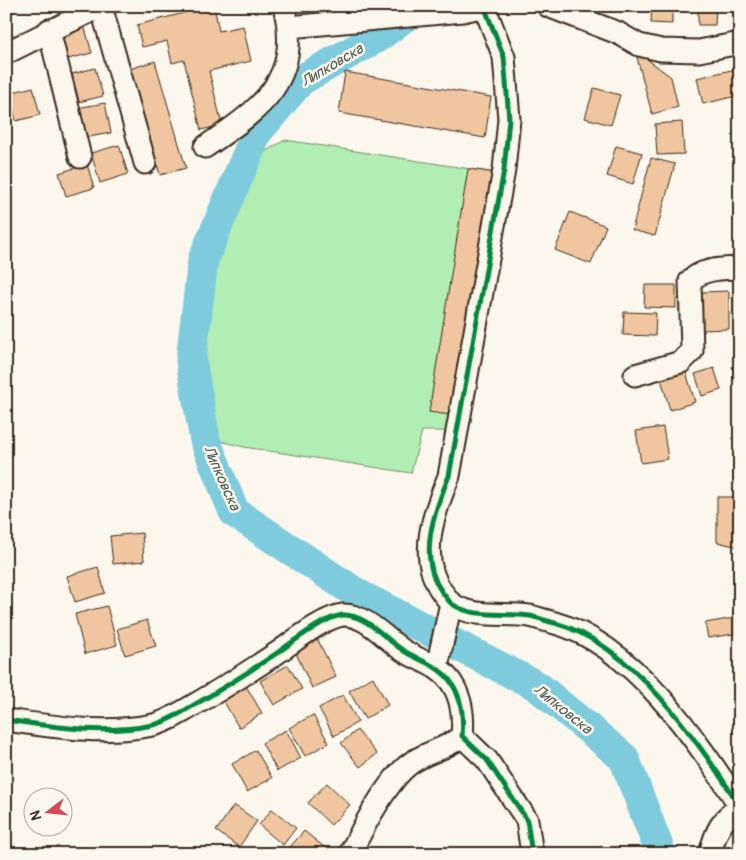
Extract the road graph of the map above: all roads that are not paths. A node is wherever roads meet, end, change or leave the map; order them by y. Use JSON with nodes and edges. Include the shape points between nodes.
{"nodes":[{"id":1,"x":101,"y":6,"type":"edge"},
{"id":2,"x":284,"y":6,"type":"edge"},
{"id":3,"x":484,"y":6,"type":"edge"},
{"id":4,"x":548,"y":6,"type":"edge"},
{"id":5,"x":289,"y":27,"type":"junction"},
{"id":6,"x":49,"y":30,"type":"junction"},
{"id":7,"x":740,"y":43,"type":"edge"},
{"id":8,"x":6,"y":53,"type":"edge"},
{"id":9,"x":205,"y":147,"type":"dead end"},
{"id":10,"x":80,"y":158,"type":"dead end"},
{"id":11,"x":145,"y":163,"type":"dead end"},
{"id":12,"x":740,"y":268,"type":"edge"},
{"id":13,"x":635,"y":375,"type":"dead end"},
{"id":14,"x":451,"y":603,"type":"junction"},
{"id":15,"x":437,"y":667,"type":"junction"},
{"id":16,"x":6,"y":720,"type":"edge"},
{"id":17,"x":462,"y":736,"type":"junction"},
{"id":18,"x":740,"y":806,"type":"edge"},
{"id":19,"x":350,"y":854,"type":"edge"},
{"id":20,"x":532,"y":854,"type":"edge"},
{"id":21,"x":710,"y":854,"type":"edge"}],
"edges":[{"from":1,"to":6,"type":"street"},
{"from":1,"to":11,"type":"street"},
{"from":2,"to":5,"type":"street"},
{"from":3,"to":5,"type":"street","via":[[463,11]]},
{"from":3,"to":14,"type":"street","via":[[504,57],[508,119],[504,170],[449,476],[437,506],[429,546],[437,585]]},
{"from":4,"to":7,"type":"street","via":[[618,33],[639,45],[661,50],[699,51]]},
{"from":5,"to":9,"type":"street","via":[[285,64],[272,94],[250,116]]},
{"from":6,"to":8,"type":"street"},
{"from":6,"to":10,"type":"street"},
{"from":12,"to":13,"type":"street","via":[[712,270],[697,274],[690,281],[692,351],[680,362]]},
{"from":14,"to":15,"type":"street"},
{"from":14,"to":18,"type":"street","via":[[476,612],[529,616],[572,628],[621,658],[703,750]]},
{"from":15,"to":16,"type":"street","via":[[404,651],[364,622],[340,615],[180,714],[154,725],[81,731]]},
{"from":15,"to":17,"type":"street","via":[[459,698],[464,718]]},
{"from":17,"to":19,"type":"street","via":[[449,746],[410,764],[364,824]]},
{"from":17,"to":20,"type":"street","via":[[487,760],[527,820]]},
{"from":18,"to":21,"type":"street","via":[[724,819]]}]}
